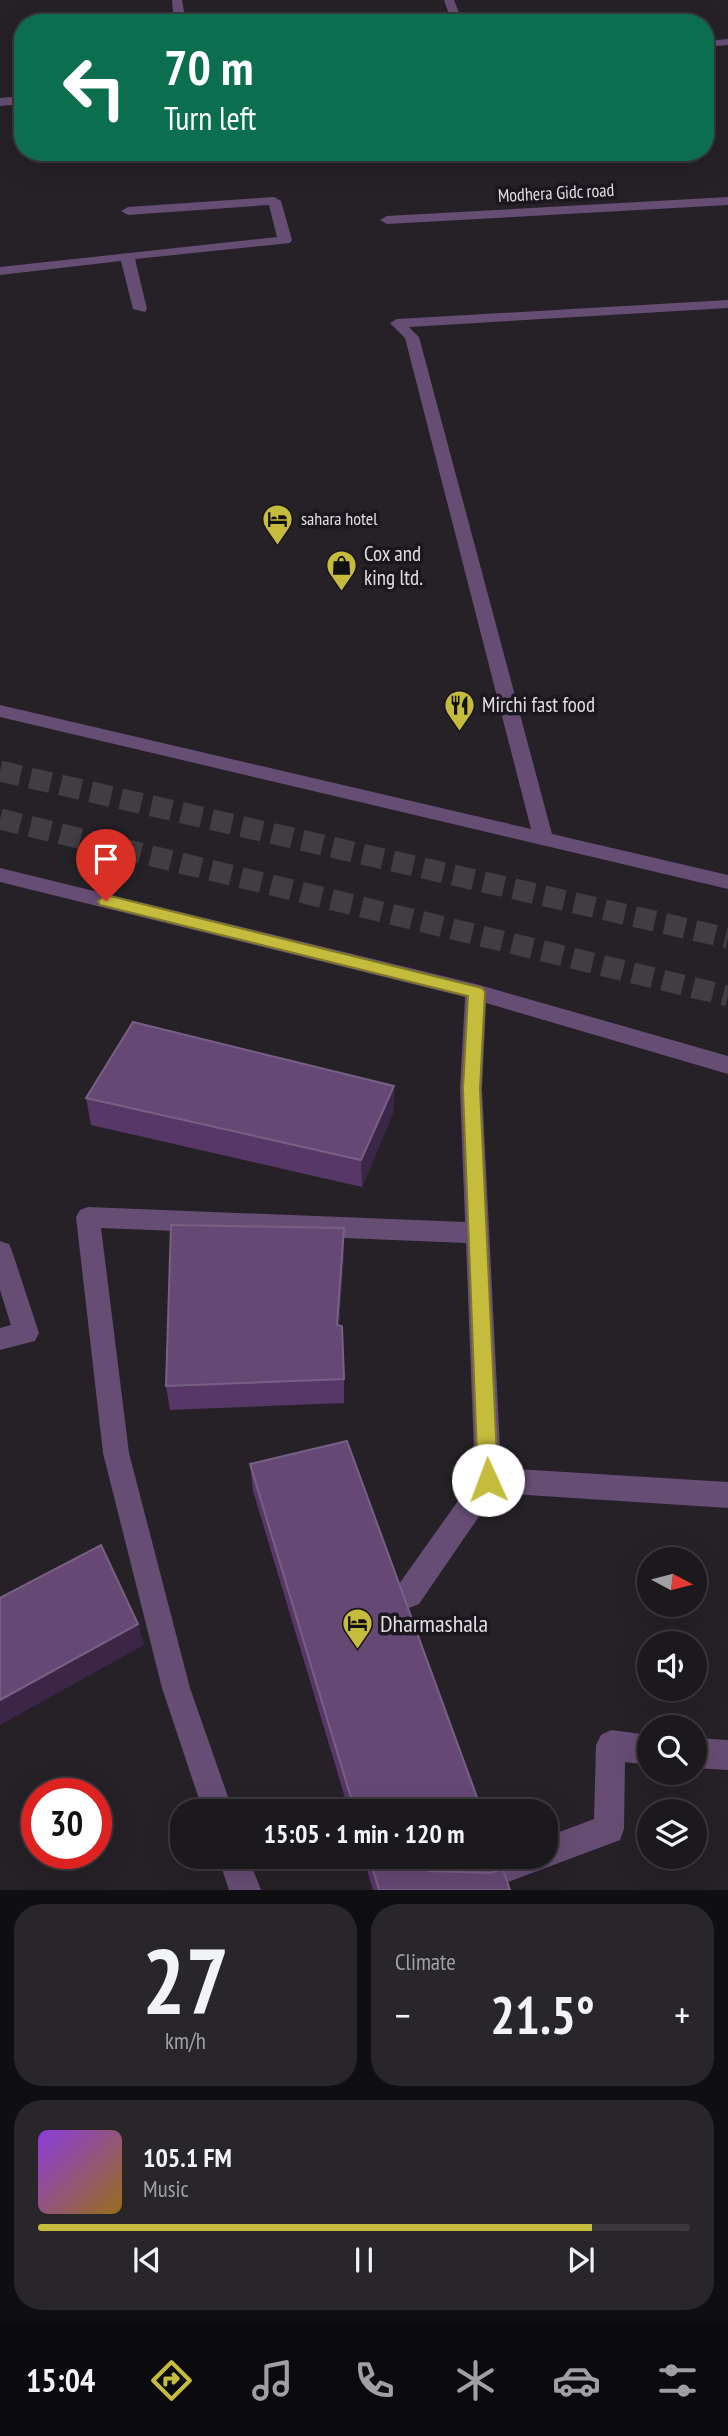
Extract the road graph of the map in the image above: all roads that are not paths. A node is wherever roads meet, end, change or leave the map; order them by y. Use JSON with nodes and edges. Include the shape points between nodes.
{"nodes":[{"id":1,"x":728,"y":201,"type":"edge"},
{"id":2,"x":128,"y":211,"type":"dead end"},
{"id":3,"x":387,"y":220,"type":"dead end"},
{"id":4,"x":127,"y":256,"type":"junction"},
{"id":5,"x":0,"y":271,"type":"edge"},
{"id":6,"x":728,"y":304,"type":"edge"},
{"id":7,"x":140,"y":309,"type":"dead end"},
{"id":8,"x":0,"y":711,"type":"edge"},
{"id":9,"x":543,"y":838,"type":"junction"},
{"id":10,"x":0,"y":874,"type":"edge"},
{"id":11,"x":728,"y":882,"type":"edge"},
{"id":12,"x":477,"y":992,"type":"junction"},
{"id":13,"x":728,"y":1065,"type":"edge"},
{"id":14,"x":478,"y":1233,"type":"junction"},
{"id":15,"x":0,"y":1251,"type":"edge"},
{"id":16,"x":0,"y":1339,"type":"edge"},
{"id":17,"x":488,"y":1480,"type":"junction"},
{"id":18,"x":728,"y":1495,"type":"edge"},
{"id":19,"x":409,"y":1594,"type":"dead end"},
{"id":20,"x":637,"y":1748,"type":"edge"},
{"id":21,"x":707,"y":1754,"type":"edge"},
{"id":22,"x":728,"y":1755,"type":"edge"},
{"id":23,"x":214,"y":1799,"type":"edge"},
{"id":24,"x":558,"y":1848,"type":"edge"},
{"id":25,"x":237,"y":1869,"type":"edge"},
{"id":26,"x":502,"y":1869,"type":"edge"},
{"id":27,"x":244,"y":1890,"type":"edge"},
{"id":28,"x":445,"y":1890,"type":"edge"}],
"edges":[{"from":1,"to":3,"type":"street","name":"Modhera Gidc road"},
{"from":2,"to":4,"type":"street","via":[[274,201],[285,240]]},
{"from":4,"to":5,"type":"street"},
{"from":4,"to":7,"type":"street"},
{"from":6,"to":9,"type":"street","via":[[397,323],[412,337]]},
{"from":8,"to":9,"type":"street"},
{"from":9,"to":11,"type":"street"},
{"from":10,"to":12,"type":"street"},
{"from":12,"to":13,"type":"street"},
{"from":12,"to":14,"type":"street","via":[[471,1089]]},
{"from":14,"to":17,"type":"street"},
{"from":14,"to":23,"type":"street","via":[[88,1217],[116,1453],[176,1688]]},
{"from":15,"to":16,"type":"street","via":[[26,1333]]},
{"from":17,"to":18,"type":"street"},
{"from":17,"to":19,"type":"street"},
{"from":20,"to":24,"type":"street","via":[[611,1745],[609,1829]]},
{"from":21,"to":22,"type":"street"},
{"from":25,"to":27,"type":"street"},
{"from":26,"to":28,"type":"street"}]}
